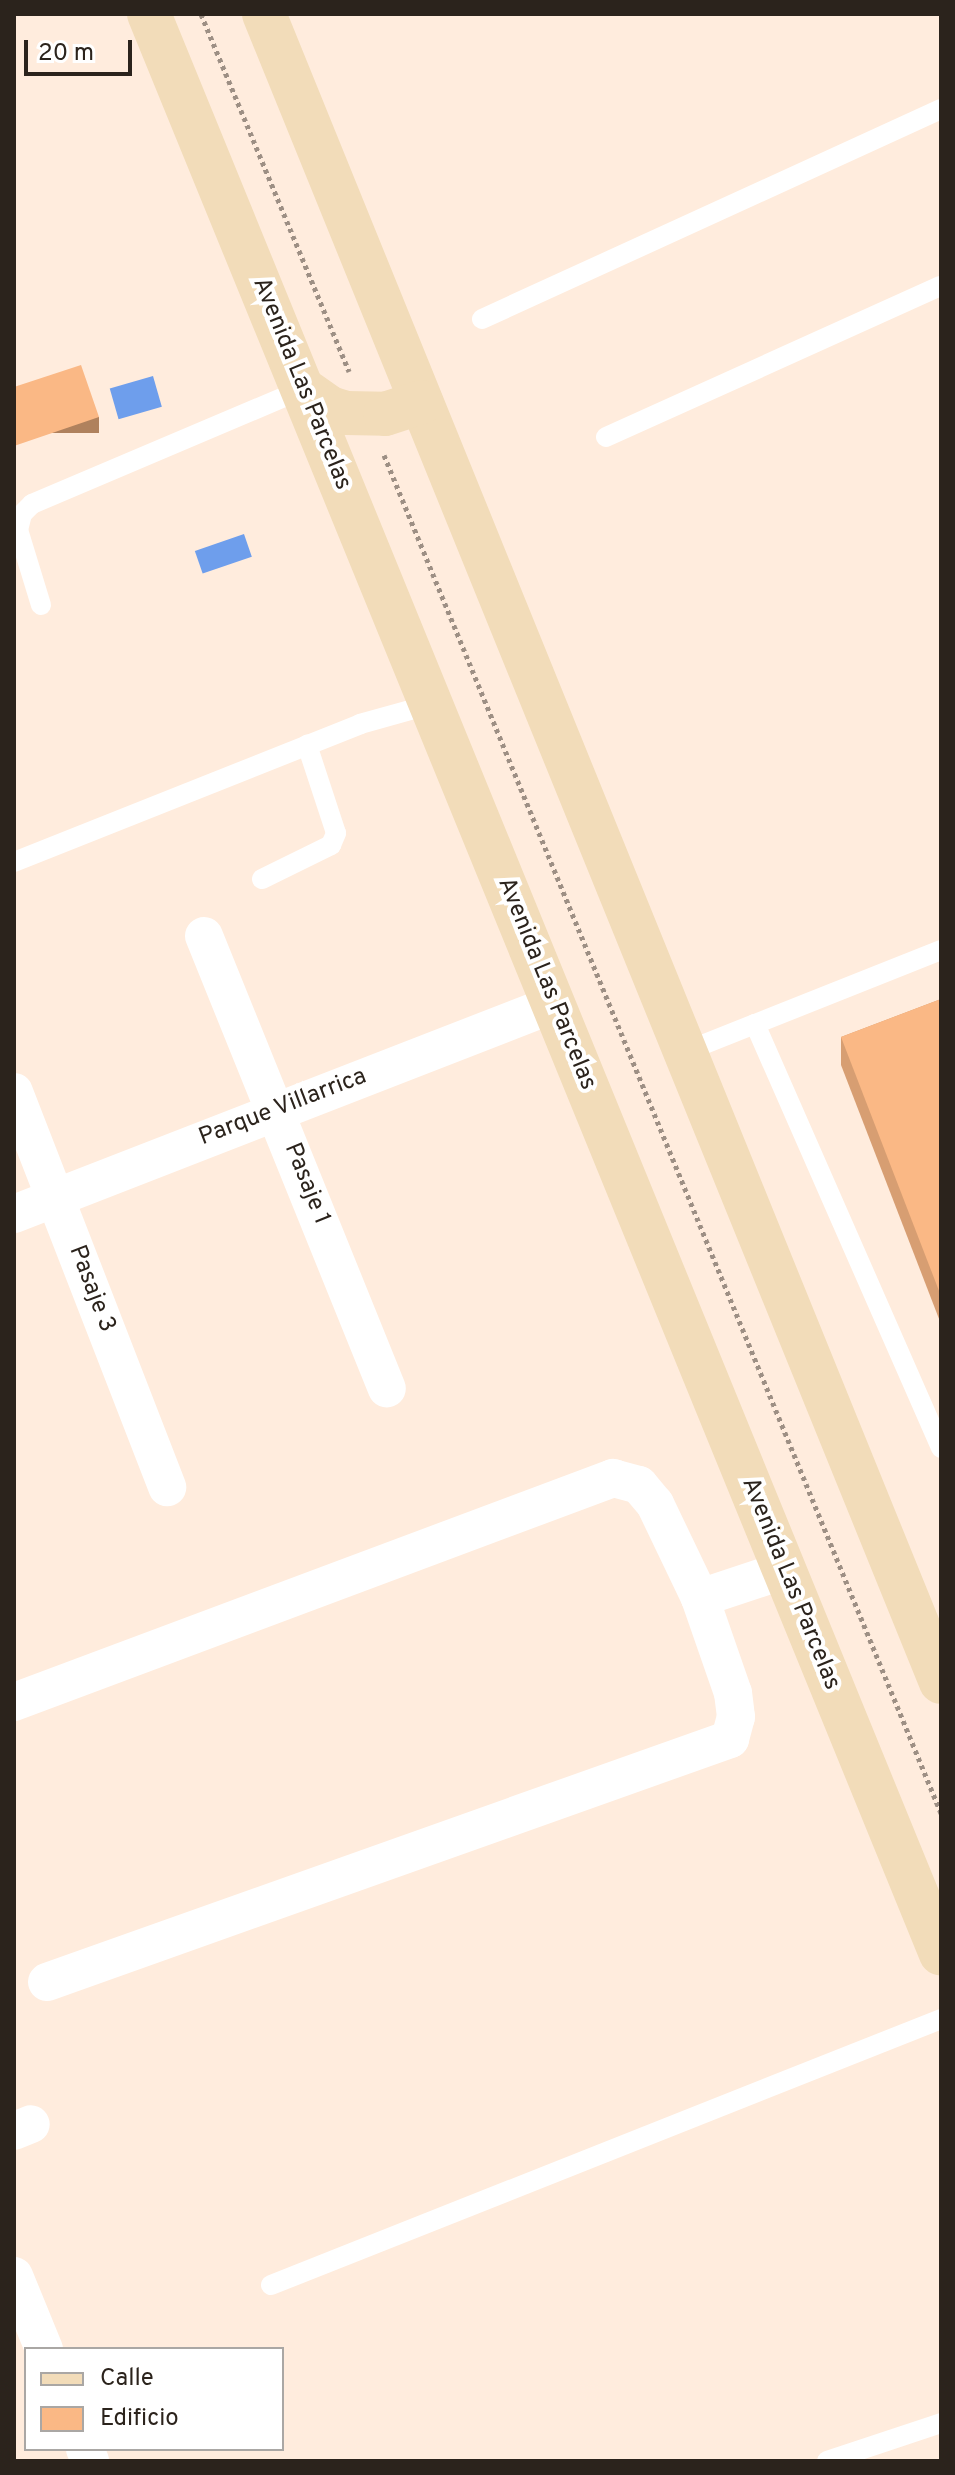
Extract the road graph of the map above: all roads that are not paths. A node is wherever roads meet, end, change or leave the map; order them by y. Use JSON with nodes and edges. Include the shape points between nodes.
{"nodes":[{"id":1,"x":149,"y":14,"type":"edge"},
{"id":2,"x":264,"y":14,"type":"edge"},
{"id":3,"x":941,"y":109,"type":"edge"},
{"id":4,"x":941,"y":286,"type":"edge"},
{"id":5,"x":482,"y":319,"type":"dead end"},
{"id":6,"x":303,"y":389,"type":"junction"},
{"id":7,"x":421,"y":402,"type":"junction"},
{"id":8,"x":606,"y":437,"type":"dead end"},
{"id":9,"x":41,"y":605,"type":"dead end"},
{"id":10,"x":432,"y":704,"type":"junction"},
{"id":11,"x":307,"y":745,"type":"junction"},
{"id":12,"x":14,"y":862,"type":"edge"},
{"id":13,"x":262,"y":879,"type":"dead end"},
{"id":14,"x":204,"y":936,"type":"dead end"},
{"id":15,"x":941,"y":950,"type":"edge"},
{"id":16,"x":554,"y":1004,"type":"junction"},
{"id":17,"x":755,"y":1024,"type":"junction"},
{"id":18,"x":687,"y":1051,"type":"junction"},
{"id":19,"x":14,"y":1092,"type":"edge"},
{"id":20,"x":276,"y":1110,"type":"junction"},
{"id":21,"x":56,"y":1197,"type":"junction"},
{"id":22,"x":14,"y":1214,"type":"edge"},
{"id":23,"x":387,"y":1388,"type":"dead end"},
{"id":24,"x":941,"y":1448,"type":"edge"},
{"id":25,"x":167,"y":1487,"type":"dead end"},
{"id":26,"x":784,"y":1570,"type":"junction"},
{"id":27,"x":700,"y":1598,"type":"junction"},
{"id":28,"x":932,"y":1636,"type":"edge"},
{"id":29,"x":941,"y":1682,"type":"edge"},
{"id":30,"x":14,"y":1702,"type":"edge"},
{"id":31,"x":941,"y":1954,"type":"edge"},
{"id":32,"x":47,"y":1982,"type":"dead end"},
{"id":33,"x":941,"y":2019,"type":"edge"},
{"id":34,"x":14,"y":2276,"type":"edge"},
{"id":35,"x":271,"y":2285,"type":"dead end"},
{"id":36,"x":43,"y":2347,"type":"edge"},
{"id":37,"x":941,"y":2423,"type":"edge"},
{"id":38,"x":827,"y":2461,"type":"edge"}],
"edges":[{"from":1,"to":6,"type":"main road","name":"Avenida Las Parcelas"},
{"from":2,"to":7,"type":"main road"},
{"from":3,"to":5,"type":"lane"},
{"from":4,"to":8,"type":"lane"},
{"from":6,"to":7,"type":"main road","via":[[330,408],[367,416]]},
{"from":6,"to":9,"type":"lane","via":[[32,504],[22,514],[18,530]]},
{"from":6,"to":10,"type":"main road","name":"Avenida Las Parcelas"},
{"from":7,"to":18,"type":"main road"},
{"from":10,"to":11,"type":"lane"},
{"from":10,"to":16,"type":"main road","name":"Avenida Las Parcelas"},
{"from":11,"to":12,"type":"lane"},
{"from":11,"to":13,"type":"lane","via":[[336,833],[331,845]]},
{"from":14,"to":20,"type":"street","name":"Pasaje 1"},
{"from":15,"to":17,"type":"lane"},
{"from":16,"to":20,"type":"street","name":"Parque Villarrica"},
{"from":16,"to":26,"type":"main road","name":"Avenida Las Parcelas"},
{"from":17,"to":18,"type":"lane"},
{"from":17,"to":24,"type":"lane"},
{"from":18,"to":28,"type":"main road"},
{"from":19,"to":21,"type":"street","name":"Pasaje 3"},
{"from":20,"to":21,"type":"street","name":"Parque Villarrica"},
{"from":20,"to":23,"type":"street","name":"Pasaje 1"},
{"from":21,"to":22,"type":"street","name":"Parque Villarrica"},
{"from":21,"to":25,"type":"street","name":"Pasaje 3"},
{"from":26,"to":27,"type":"street"},
{"from":26,"to":31,"type":"main road","name":"Avenida Las Parcelas"},
{"from":27,"to":30,"type":"street","via":[[655,1504],[639,1485],[613,1478]]},
{"from":27,"to":32,"type":"street","via":[[733,1693],[736,1717],[730,1739]]},
{"from":28,"to":29,"type":"main road"},
{"from":33,"to":35,"type":"lane"},
{"from":34,"to":36,"type":"street"},
{"from":37,"to":38,"type":"lane"}]}
